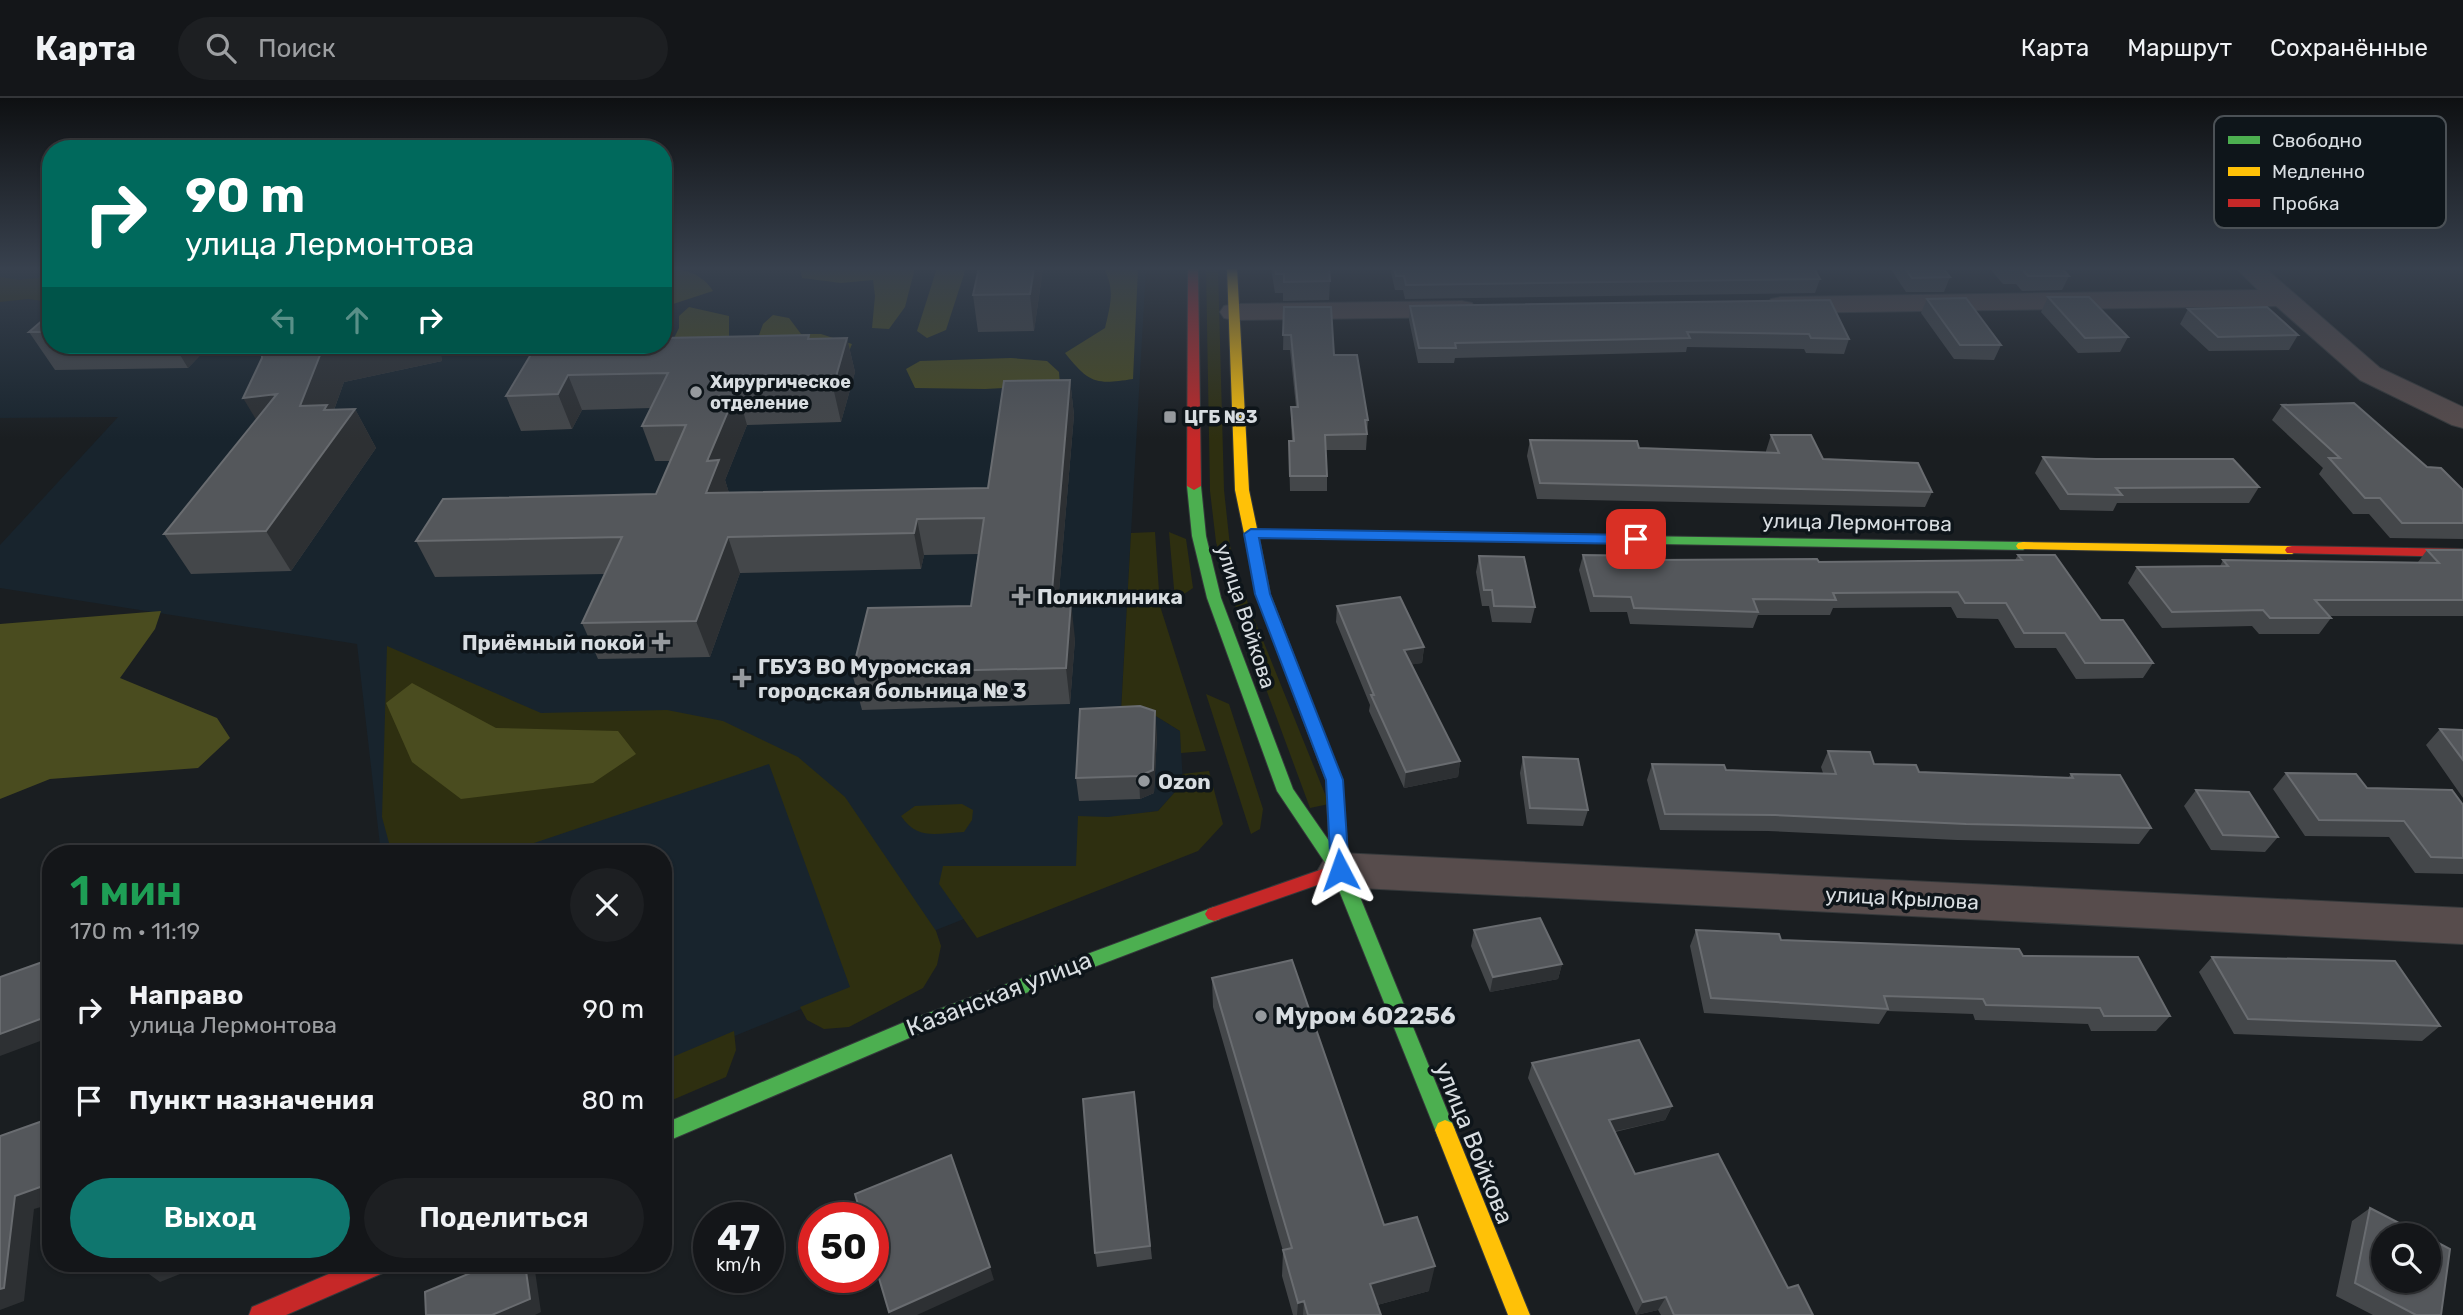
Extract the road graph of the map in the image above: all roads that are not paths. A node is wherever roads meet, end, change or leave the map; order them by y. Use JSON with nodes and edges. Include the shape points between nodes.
{"nodes":[{"id":1,"x":1193,"y":325,"type":"edge"},
{"id":2,"x":1235,"y":325,"type":"edge"},
{"id":3,"x":2314,"y":325,"type":"edge"},
{"id":4,"x":2463,"y":419,"type":"edge"},
{"id":5,"x":1251,"y":534,"type":"junction"},
{"id":6,"x":2463,"y":553,"type":"edge"},
{"id":7,"x":1340,"y":870,"type":"junction"},
{"id":8,"x":2463,"y":926,"type":"edge"},
{"id":9,"x":672,"y":1130,"type":"edge"},
{"id":10,"x":367,"y":1272,"type":"edge"},
{"id":11,"x":330,"y":1300,"type":"edge"},
{"id":12,"x":260,"y":1315,"type":"edge"},
{"id":13,"x":1519,"y":1315,"type":"edge"}],
"edges":[{"from":1,"to":7,"type":"main road","name":"улица Войкова","via":[[1194,491],[1214,598],[1285,791]]},
{"from":2,"to":5,"type":"main road","name":"улица Войкова","via":[[1242,490]]},
{"from":3,"to":4,"type":"street","via":[[2370,374]]},
{"from":5,"to":6,"type":"main road","name":"улица Лермонтова"},
{"from":5,"to":7,"type":"main road","name":"улица Войкова","via":[[1263,594],[1335,780]]},
{"from":7,"to":8,"type":"street","name":"улица Крылова"},
{"from":7,"to":9,"type":"main road","name":"Казанская улица","via":[[995,994]]},
{"from":7,"to":13,"type":"main road","name":"улица Войкова"},
{"from":10,"to":11,"type":"main road"},
{"from":11,"to":12,"type":"main road"}]}
